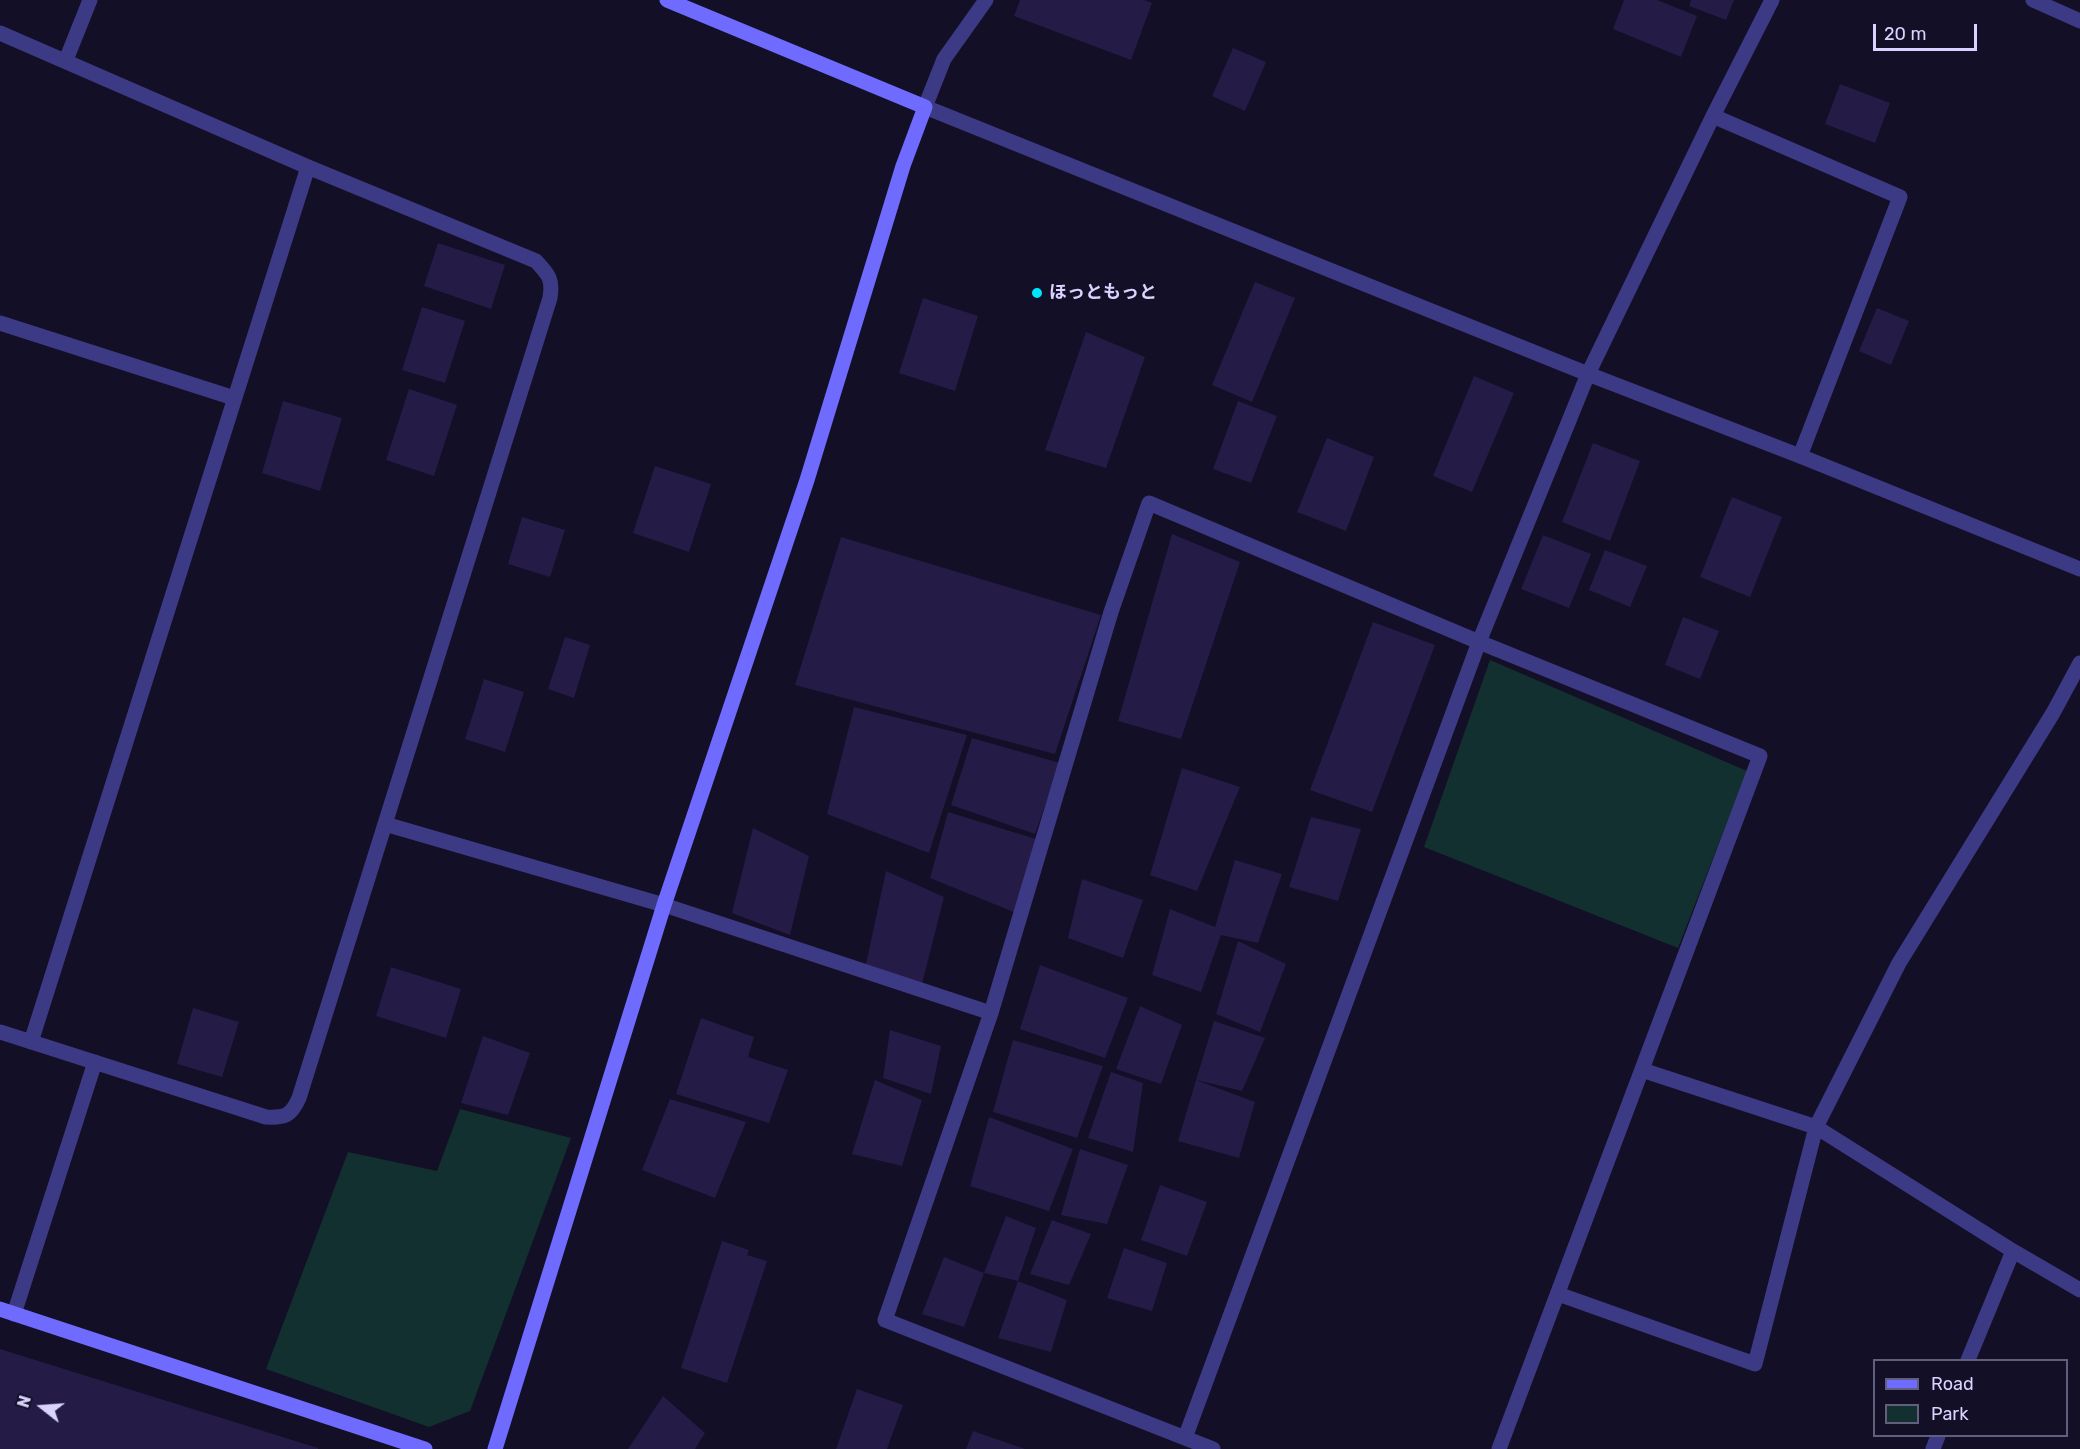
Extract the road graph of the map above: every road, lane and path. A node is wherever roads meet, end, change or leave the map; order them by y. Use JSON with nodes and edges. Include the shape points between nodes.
{"nodes":[{"id":1,"x":90,"y":0,"type":"edge"},
{"id":2,"x":667,"y":0,"type":"edge"},
{"id":3,"x":986,"y":0,"type":"edge"},
{"id":4,"x":1772,"y":0,"type":"edge"},
{"id":5,"x":2033,"y":0,"type":"edge"},
{"id":6,"x":2080,"y":21,"type":"edge"},
{"id":7,"x":0,"y":33,"type":"edge"},
{"id":8,"x":66,"y":60,"type":"junction"},
{"id":9,"x":925,"y":107,"type":"junction"},
{"id":10,"x":1713,"y":116,"type":"junction"},
{"id":11,"x":308,"y":167,"type":"junction"},
{"id":12,"x":0,"y":323,"type":"edge"},
{"id":13,"x":1588,"y":374,"type":"junction"},
{"id":14,"x":234,"y":398,"type":"junction"},
{"id":15,"x":1800,"y":456,"type":"junction"},
{"id":16,"x":2080,"y":569,"type":"edge"},
{"id":17,"x":1479,"y":642,"type":"junction"},
{"id":18,"x":2080,"y":663,"type":"edge"},
{"id":19,"x":385,"y":824,"type":"junction"},
{"id":20,"x":664,"y":905,"type":"junction"},
{"id":21,"x":991,"y":1013,"type":"junction"},
{"id":22,"x":0,"y":1032,"type":"edge"},
{"id":23,"x":31,"y":1042,"type":"junction"},
{"id":24,"x":95,"y":1062,"type":"junction"},
{"id":25,"x":1642,"y":1070,"type":"junction"},
{"id":26,"x":1816,"y":1127,"type":"junction"},
{"id":27,"x":2013,"y":1251,"type":"junction"},
{"id":28,"x":2080,"y":1290,"type":"edge"},
{"id":29,"x":1558,"y":1294,"type":"junction"},
{"id":30,"x":7,"y":1311,"type":"edge"},
{"id":31,"x":1968,"y":1359,"type":"edge"},
{"id":32,"x":1185,"y":1438,"type":"junction"},
{"id":33,"x":425,"y":1449,"type":"edge"},
{"id":34,"x":495,"y":1449,"type":"edge"},
{"id":35,"x":1213,"y":1449,"type":"edge"},
{"id":36,"x":1499,"y":1449,"type":"edge"}],
"edges":[{"from":1,"to":8,"type":"street"},
{"from":2,"to":9,"type":"street"},
{"from":3,"to":9,"type":"street","via":[[944,59]]},
{"from":4,"to":10,"type":"street"},
{"from":5,"to":6,"type":"street"},
{"from":7,"to":8,"type":"street"},
{"from":8,"to":11,"type":"street"},
{"from":9,"to":13,"type":"street"},
{"from":9,"to":20,"type":"street","via":[[903,166],[807,480]]},
{"from":10,"to":13,"type":"street"},
{"from":10,"to":15,"type":"street","via":[[1899,197]]},
{"from":11,"to":14,"type":"street"},
{"from":11,"to":19,"type":"street","via":[[536,261],[552,284]]},
{"from":12,"to":14,"type":"street"},
{"from":13,"to":15,"type":"street"},
{"from":13,"to":17,"type":"street"},
{"from":14,"to":23,"type":"street"},
{"from":15,"to":16,"type":"street"},
{"from":17,"to":21,"type":"street","via":[[1149,503],[1111,612]]},
{"from":17,"to":25,"type":"street","via":[[1760,756]]},
{"from":17,"to":32,"type":"street"},
{"from":18,"to":26,"type":"street","via":[[1899,963]]},
{"from":19,"to":20,"type":"street"},
{"from":19,"to":24,"type":"street","via":[[294,1109],[282,1118],[266,1117]]},
{"from":20,"to":21,"type":"street"},
{"from":20,"to":34,"type":"street"},
{"from":21,"to":32,"type":"street","via":[[885,1320]]},
{"from":22,"to":23,"type":"street"},
{"from":23,"to":24,"type":"street"},
{"from":24,"to":30,"type":"street"},
{"from":25,"to":26,"type":"street"},
{"from":25,"to":29,"type":"street"},
{"from":26,"to":27,"type":"street"},
{"from":26,"to":29,"type":"street","via":[[1755,1364]]},
{"from":27,"to":28,"type":"street"},
{"from":27,"to":31,"type":"street"},
{"from":29,"to":36,"type":"street"},
{"from":30,"to":33,"type":"street"},
{"from":32,"to":35,"type":"street"}]}
